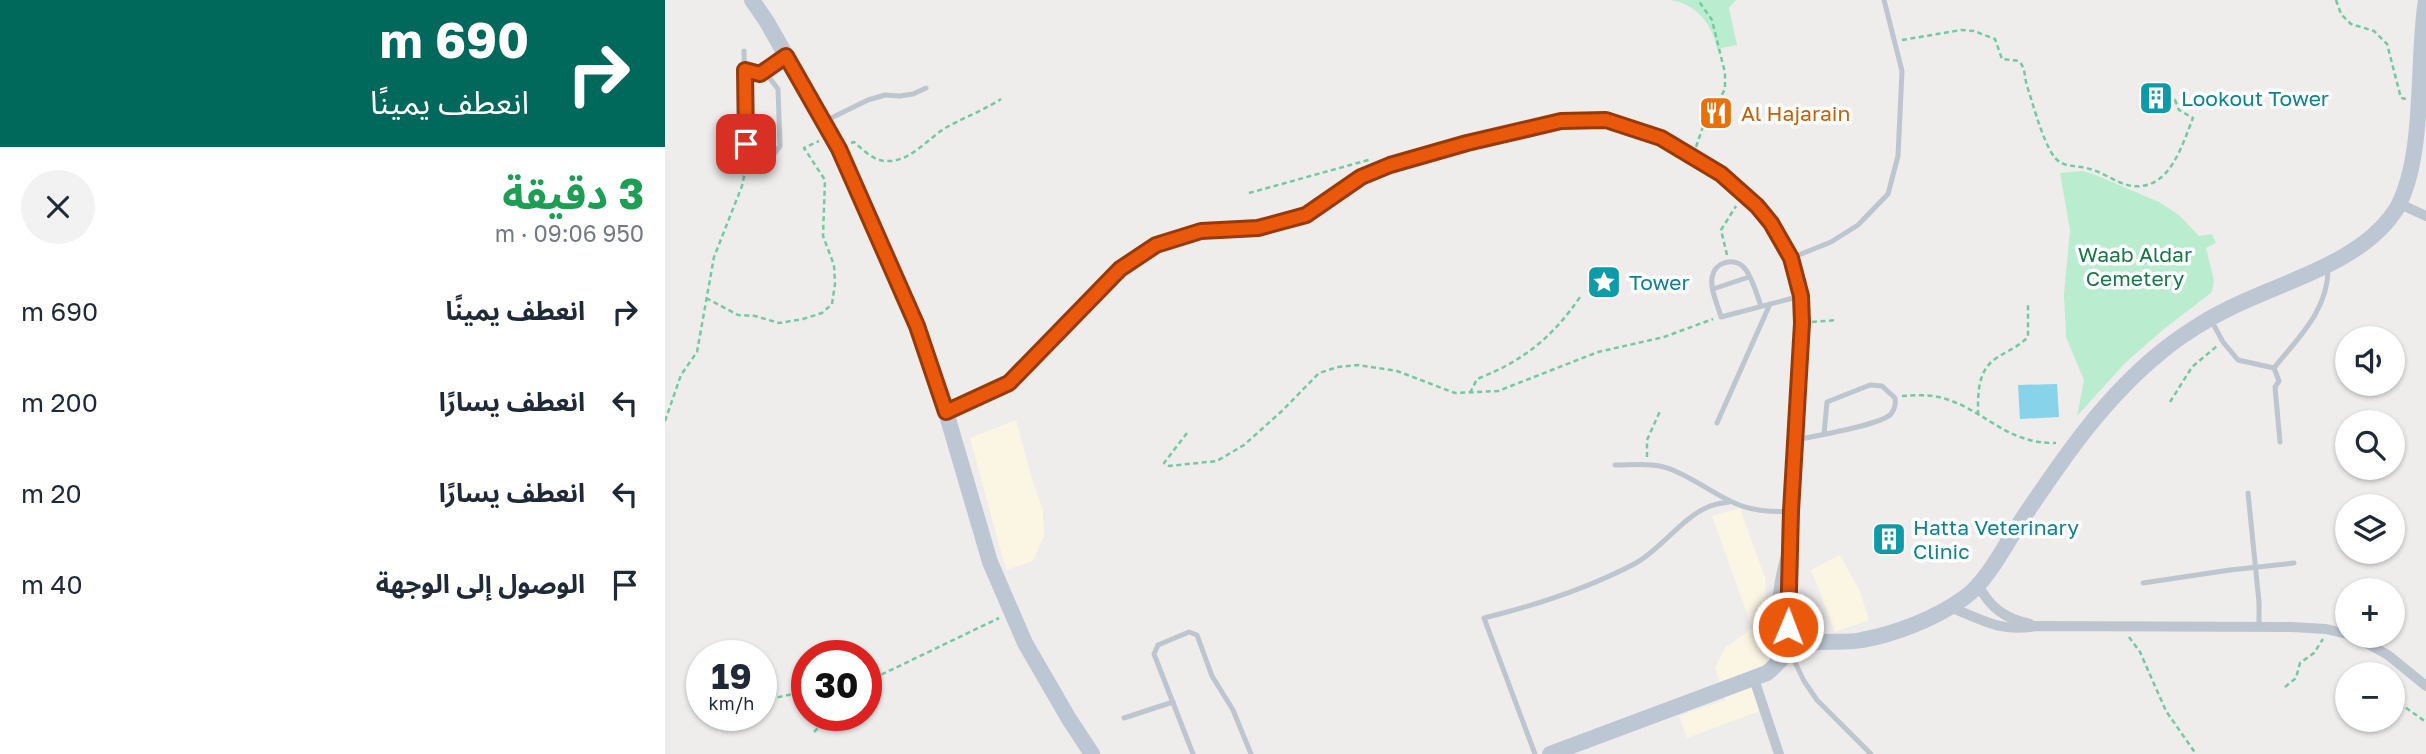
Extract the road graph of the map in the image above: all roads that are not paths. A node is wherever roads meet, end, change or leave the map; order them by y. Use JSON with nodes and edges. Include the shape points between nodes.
{"nodes":[{"id":1,"x":752,"y":0,"type":"edge"},
{"id":2,"x":1884,"y":0,"type":"edge"},
{"id":3,"x":2426,"y":0,"type":"edge"},
{"id":4,"x":744,"y":51,"type":"dead end"},
{"id":5,"x":786,"y":56,"type":"junction"},
{"id":6,"x":745,"y":70,"type":"junction"},
{"id":7,"x":760,"y":74,"type":"junction"},
{"id":8,"x":926,"y":88,"type":"dead end"},
{"id":9,"x":832,"y":135,"type":"junction"},
{"id":10,"x":2421,"y":146,"type":"edge"},
{"id":11,"x":2400,"y":204,"type":"junction"},
{"id":12,"x":2426,"y":216,"type":"edge"},
{"id":13,"x":1791,"y":258,"type":"junction"},
{"id":14,"x":2327,"y":265,"type":"junction"},
{"id":15,"x":1749,"y":277,"type":"junction"},
{"id":16,"x":1713,"y":289,"type":"junction"},
{"id":17,"x":1801,"y":296,"type":"junction"},
{"id":18,"x":1770,"y":304,"type":"junction"},
{"id":19,"x":1761,"y":306,"type":"junction"},
{"id":20,"x":2211,"y":320,"type":"junction"},
{"id":21,"x":2274,"y":368,"type":"junction"},
{"id":22,"x":946,"y":412,"type":"junction"},
{"id":23,"x":1717,"y":423,"type":"dead end"},
{"id":24,"x":1823,"y":434,"type":"junction"},
{"id":25,"x":1796,"y":440,"type":"junction"},
{"id":26,"x":2280,"y":442,"type":"dead end"},
{"id":27,"x":1615,"y":466,"type":"dead end"},
{"id":28,"x":2248,"y":492,"type":"dead end"},
{"id":29,"x":1729,"y":502,"type":"junction"},
{"id":30,"x":1791,"y":511,"type":"junction"},
{"id":31,"x":1790,"y":543,"type":"junction"},
{"id":32,"x":2294,"y":563,"type":"dead end"},
{"id":33,"x":2256,"y":567,"type":"junction"},
{"id":34,"x":2143,"y":583,"type":"dead end"},
{"id":35,"x":1979,"y":586,"type":"junction"},
{"id":36,"x":1949,"y":607,"type":"junction"},
{"id":37,"x":2036,"y":626,"type":"junction"},
{"id":38,"x":2259,"y":628,"type":"junction"},
{"id":39,"x":2335,"y":631,"type":"edge"},
{"id":40,"x":2375,"y":648,"type":"edge"},
{"id":41,"x":1790,"y":651,"type":"junction"},
{"id":42,"x":1775,"y":667,"type":"junction"},
{"id":43,"x":1754,"y":679,"type":"junction"},
{"id":44,"x":2426,"y":687,"type":"edge"},
{"id":45,"x":1173,"y":702,"type":"junction"},
{"id":46,"x":1124,"y":718,"type":"dead end"},
{"id":47,"x":1092,"y":754,"type":"edge"},
{"id":48,"x":1193,"y":754,"type":"edge"},
{"id":49,"x":1251,"y":754,"type":"edge"},
{"id":50,"x":1535,"y":754,"type":"edge"},
{"id":51,"x":1550,"y":754,"type":"edge"},
{"id":52,"x":1779,"y":754,"type":"edge"},
{"id":53,"x":1871,"y":754,"type":"edge"}],
"edges":[{"from":1,"to":5,"type":"main road"},
{"from":2,"to":13,"type":"lane","via":[[1902,71],[1898,156],[1888,194],[1858,225]]},
{"from":3,"to":10,"type":"main road"},
{"from":4,"to":6,"type":"lane"},
{"from":5,"to":7,"type":"lane"},
{"from":5,"to":9,"type":"main road"},
{"from":6,"to":7,"type":"lane"},
{"from":6,"to":7,"type":"lane","via":[[746,144],[755,154],[769,155],[780,146],[778,89]]},
{"from":8,"to":9,"type":"lane","via":[[868,100]]},
{"from":9,"to":22,"type":"main road","via":[[917,326]]},
{"from":10,"to":11,"type":"main road"},
{"from":11,"to":12,"type":"street"},
{"from":11,"to":14,"type":"main road","via":[[2381,230]]},
{"from":13,"to":17,"type":"street"},
{"from":13,"to":22,"type":"street","via":[[1757,206],[1721,174],[1661,138],[1606,120],[1561,121],[1390,165],[1361,177],[1306,215],[1258,228],[1201,231],[1156,245],[1120,269],[1009,383]]},
{"from":14,"to":20,"type":"main road"},
{"from":14,"to":21,"type":"lane","via":[[2326,292],[2314,318]]},
{"from":15,"to":16,"type":"lane"},
{"from":15,"to":16,"type":"lane","via":[[1738,263],[1720,264],[1711,279]]},
{"from":15,"to":19,"type":"lane"},
{"from":16,"to":19,"type":"lane","via":[[1721,317]]},
{"from":17,"to":18,"type":"lane"},
{"from":17,"to":25,"type":"street"},
{"from":18,"to":19,"type":"lane"},
{"from":18,"to":23,"type":"lane"},
{"from":20,"to":21,"type":"lane","via":[[2238,360]]},
{"from":20,"to":35,"type":"main road","via":[[2162,351],[2116,393],[2074,443]]},
{"from":21,"to":26,"type":"lane","via":[[2279,381],[2275,387]]},
{"from":22,"to":47,"type":"main road","via":[[990,562],[1025,643]]},
{"from":24,"to":24,"type":"lane","via":[[1881,420],[1892,413],[1895,398],[1882,386],[1870,385],[1827,402]]},
{"from":24,"to":25,"type":"lane"},
{"from":25,"to":30,"type":"street"},
{"from":27,"to":29,"type":"lane","via":[[1647,464],[1673,470]]},
{"from":28,"to":33,"type":"lane"},
{"from":29,"to":30,"type":"lane","via":[[1770,512]]},
{"from":29,"to":50,"type":"lane","via":[[1703,510],[1625,568],[1565,596],[1484,618]]},
{"from":30,"to":31,"type":"street"},
{"from":31,"to":41,"type":"street"},
{"from":31,"to":42,"type":"street","via":[[1777,600]]},
{"from":32,"to":33,"type":"lane"},
{"from":33,"to":34,"type":"lane"},
{"from":33,"to":38,"type":"lane"},
{"from":35,"to":36,"type":"main road"},
{"from":35,"to":37,"type":"street","via":[[2001,613]]},
{"from":36,"to":37,"type":"street","via":[[1996,626]]},
{"from":36,"to":41,"type":"main road","via":[[1870,639],[1831,640]]},
{"from":37,"to":38,"type":"street"},
{"from":38,"to":39,"type":"street"},
{"from":40,"to":44,"type":"street"},
{"from":41,"to":42,"type":"main road"},
{"from":41,"to":53,"type":"lane","via":[[1817,701]]},
{"from":42,"to":43,"type":"main road"},
{"from":43,"to":51,"type":"main road"},
{"from":43,"to":52,"type":"street"},
{"from":45,"to":46,"type":"lane"},
{"from":45,"to":48,"type":"lane"},
{"from":45,"to":49,"type":"lane","via":[[1154,650],[1192,632]]}]}
